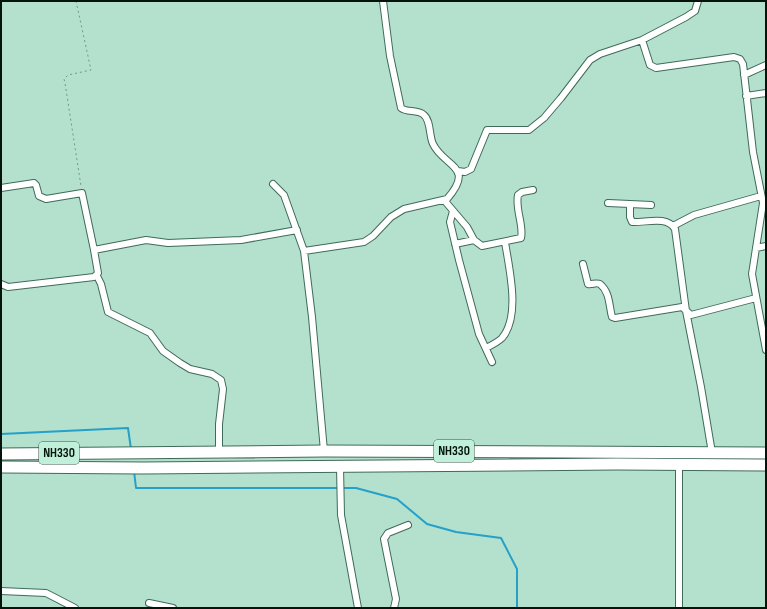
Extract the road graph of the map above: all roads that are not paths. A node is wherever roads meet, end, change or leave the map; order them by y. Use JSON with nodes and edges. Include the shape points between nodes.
{"nodes":[{"id":1,"x":383,"y":1,"type":"edge"},
{"id":2,"x":698,"y":1,"type":"edge"},
{"id":3,"x":642,"y":40,"type":"junction"},
{"id":4,"x":766,"y":65,"type":"edge"},
{"id":5,"x":744,"y":74,"type":"junction"},
{"id":6,"x":766,"y":93,"type":"edge"},
{"id":7,"x":746,"y":96,"type":"junction"},
{"id":8,"x":458,"y":171,"type":"junction"},
{"id":9,"x":274,"y":184,"type":"dead end"},
{"id":10,"x":1,"y":188,"type":"edge"},
{"id":11,"x":533,"y":190,"type":"dead end"},
{"id":12,"x":761,"y":196,"type":"junction"},
{"id":13,"x":444,"y":200,"type":"junction"},
{"id":14,"x":608,"y":203,"type":"dead end"},
{"id":15,"x":630,"y":204,"type":"junction"},
{"id":16,"x":652,"y":205,"type":"dead end"},
{"id":17,"x":453,"y":211,"type":"junction"},
{"id":18,"x":673,"y":226,"type":"junction"},
{"id":19,"x":297,"y":230,"type":"junction"},
{"id":20,"x":474,"y":240,"type":"junction"},
{"id":21,"x":505,"y":242,"type":"junction"},
{"id":22,"x":455,"y":244,"type":"junction"},
{"id":23,"x":766,"y":246,"type":"edge"},
{"id":24,"x":756,"y":248,"type":"junction"},
{"id":25,"x":94,"y":250,"type":"junction"},
{"id":26,"x":304,"y":251,"type":"junction"},
{"id":27,"x":583,"y":264,"type":"dead end"},
{"id":28,"x":96,"y":276,"type":"junction"},
{"id":29,"x":1,"y":284,"type":"edge"},
{"id":30,"x":756,"y":298,"type":"junction"},
{"id":31,"x":686,"y":311,"type":"junction"},
{"id":32,"x":763,"y":322,"type":"edge"},
{"id":33,"x":486,"y":348,"type":"junction"},
{"id":34,"x":766,"y":350,"type":"edge"},
{"id":35,"x":492,"y":362,"type":"dead end"},
{"id":36,"x":219,"y":451,"type":"junction"},
{"id":37,"x":324,"y":451,"type":"junction"},
{"id":38,"x":766,"y":452,"type":"edge"},
{"id":39,"x":712,"y":453,"type":"junction"},
{"id":40,"x":1,"y":454,"type":"edge"},
{"id":41,"x":679,"y":465,"type":"junction"},
{"id":42,"x":766,"y":465,"type":"edge"},
{"id":43,"x":340,"y":466,"type":"junction"},
{"id":44,"x":1,"y":467,"type":"edge"},
{"id":45,"x":408,"y":525,"type":"dead end"},
{"id":46,"x":1,"y":591,"type":"edge"},
{"id":47,"x":149,"y":603,"type":"dead end"},
{"id":48,"x":75,"y":608,"type":"edge"},
{"id":49,"x":173,"y":608,"type":"edge"},
{"id":50,"x":358,"y":608,"type":"edge"},
{"id":51,"x":394,"y":608,"type":"edge"},
{"id":52,"x":680,"y":608,"type":"edge"}],
"edges":[{"from":1,"to":8,"type":"street","via":[[390,56],[401,108],[423,114],[434,147]]},
{"from":2,"to":3,"type":"street","via":[[692,14]]},
{"from":3,"to":5,"type":"street","via":[[649,61],[656,68],[734,57],[742,61]]},
{"from":3,"to":8,"type":"street","via":[[600,54],[590,60],[544,118],[530,130],[487,130],[471,169],[465,172]]},
{"from":4,"to":5,"type":"street"},
{"from":5,"to":7,"type":"street"},
{"from":6,"to":7,"type":"street"},
{"from":7,"to":12,"type":"street"},
{"from":8,"to":13,"type":"street","via":[[458,181],[450,196]]},
{"from":9,"to":19,"type":"street","via":[[284,195]]},
{"from":10,"to":25,"type":"street","via":[[34,183],[39,196],[46,199],[82,193]]},
{"from":11,"to":21,"type":"street","via":[[518,195],[521,238]]},
{"from":12,"to":18,"type":"street","via":[[694,215]]},
{"from":12,"to":24,"type":"street","via":[[762,208]]},
{"from":13,"to":17,"type":"street"},
{"from":13,"to":26,"type":"street","via":[[404,209],[391,217],[364,242]]},
{"from":14,"to":15,"type":"street"},
{"from":15,"to":16,"type":"street"},
{"from":15,"to":18,"type":"street","via":[[632,222],[663,221]]},
{"from":17,"to":20,"type":"street"},
{"from":17,"to":22,"type":"street","via":[[450,222]]},
{"from":18,"to":31,"type":"street"},
{"from":19,"to":25,"type":"street","via":[[241,240],[168,243],[146,240]]},
{"from":19,"to":26,"type":"street"},
{"from":20,"to":21,"type":"street","via":[[482,246]]},
{"from":20,"to":22,"type":"street"},
{"from":21,"to":33,"type":"street","via":[[512,290],[510,322],[500,340]]},
{"from":22,"to":33,"type":"street","via":[[477,329]]},
{"from":23,"to":24,"type":"street"},
{"from":24,"to":30,"type":"street","via":[[752,274]]},
{"from":25,"to":28,"type":"street","via":[[98,270]]},
{"from":26,"to":37,"type":"street"},
{"from":27,"to":31,"type":"street","via":[[588,284],[599,284],[608,296],[613,318],[682,307]]},
{"from":28,"to":29,"type":"street","via":[[8,287]]},
{"from":28,"to":36,"type":"street","via":[[101,284],[108,312],[150,333],[163,351],[180,363],[190,369],[217,376],[221,380],[223,389]]},
{"from":30,"to":31,"type":"street","via":[[691,315]]},
{"from":30,"to":32,"type":"street"},
{"from":31,"to":39,"type":"street"},
{"from":32,"to":34,"type":"street"},
{"from":33,"to":35,"type":"street"},
{"from":36,"to":37,"type":"highway","number":"NH330"},
{"from":36,"to":40,"type":"highway","number":"NH330"},
{"from":37,"to":39,"type":"highway","number":"NH330"},
{"from":38,"to":39,"type":"highway","number":"NH330"},
{"from":41,"to":42,"type":"highway","number":"NH330"},
{"from":41,"to":43,"type":"highway","number":"NH330"},
{"from":41,"to":52,"type":"street"},
{"from":43,"to":44,"type":"highway","number":"NH330"},
{"from":43,"to":50,"type":"street","via":[[341,514]]},
{"from":45,"to":51,"type":"street","via":[[388,533],[384,539],[396,599]]},
{"from":46,"to":48,"type":"street","via":[[46,593]]},
{"from":47,"to":49,"type":"street"}]}
